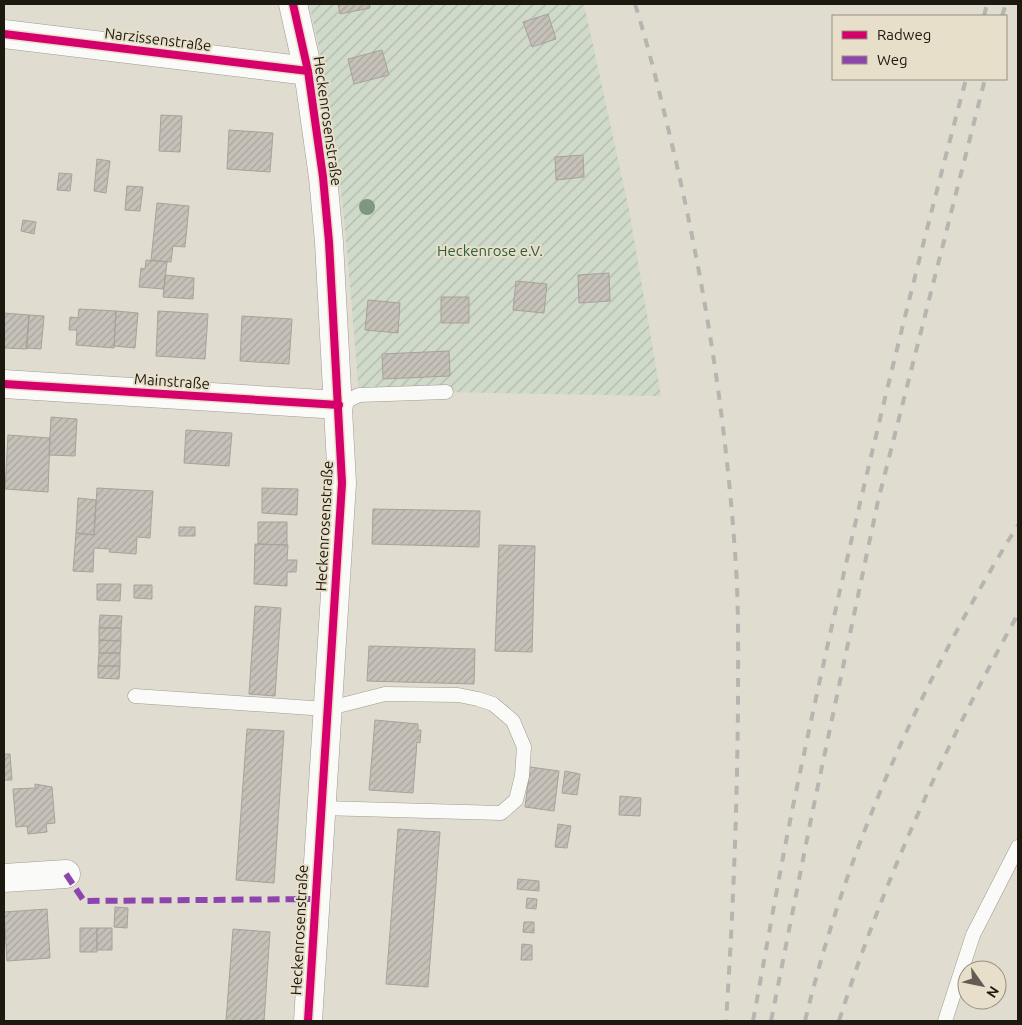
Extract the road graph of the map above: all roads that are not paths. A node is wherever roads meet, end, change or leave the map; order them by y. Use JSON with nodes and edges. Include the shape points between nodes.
{"nodes":[{"id":1,"x":293,"y":4,"type":"edge"},
{"id":2,"x":4,"y":34,"type":"edge"},
{"id":3,"x":308,"y":71,"type":"junction"},
{"id":4,"x":4,"y":384,"type":"edge"},
{"id":5,"x":446,"y":392,"type":"dead end"},
{"id":6,"x":339,"y":405,"type":"junction"},
{"id":7,"x":134,"y":696,"type":"dead end"},
{"id":8,"x":326,"y":709,"type":"junction"},
{"id":9,"x":320,"y":808,"type":"junction"},
{"id":10,"x":1018,"y":847,"type":"edge"},
{"id":11,"x":66,"y":874,"type":"dead end"},
{"id":12,"x":4,"y":878,"type":"edge"},
{"id":13,"x":308,"y":1021,"type":"edge"},
{"id":14,"x":945,"y":1021,"type":"edge"}],
"edges":[{"from":1,"to":3,"type":"street","name":"Heckenrosenstraße"},
{"from":2,"to":3,"type":"street","name":"Narzissenstraße"},
{"from":3,"to":6,"type":"street","name":"Heckenrosenstraße","via":[[329,242]]},
{"from":4,"to":6,"type":"street","name":"Mainstraße"},
{"from":5,"to":6,"type":"lane","via":[[359,395]]},
{"from":6,"to":8,"type":"street","name":"Heckenrosenstraße","via":[[342,483]]},
{"from":7,"to":8,"type":"lane"},
{"from":8,"to":9,"type":"street","name":"Heckenrosenstraße"},
{"from":8,"to":9,"type":"lane","via":[[385,694],[458,695],[478,699],[493,704],[513,721],[524,755],[516,800],[501,813]]},
{"from":9,"to":13,"type":"street","name":"Heckenrosenstraße"},
{"from":10,"to":14,"type":"lane","via":[[973,935]]},
{"from":11,"to":12,"type":"street"}]}
